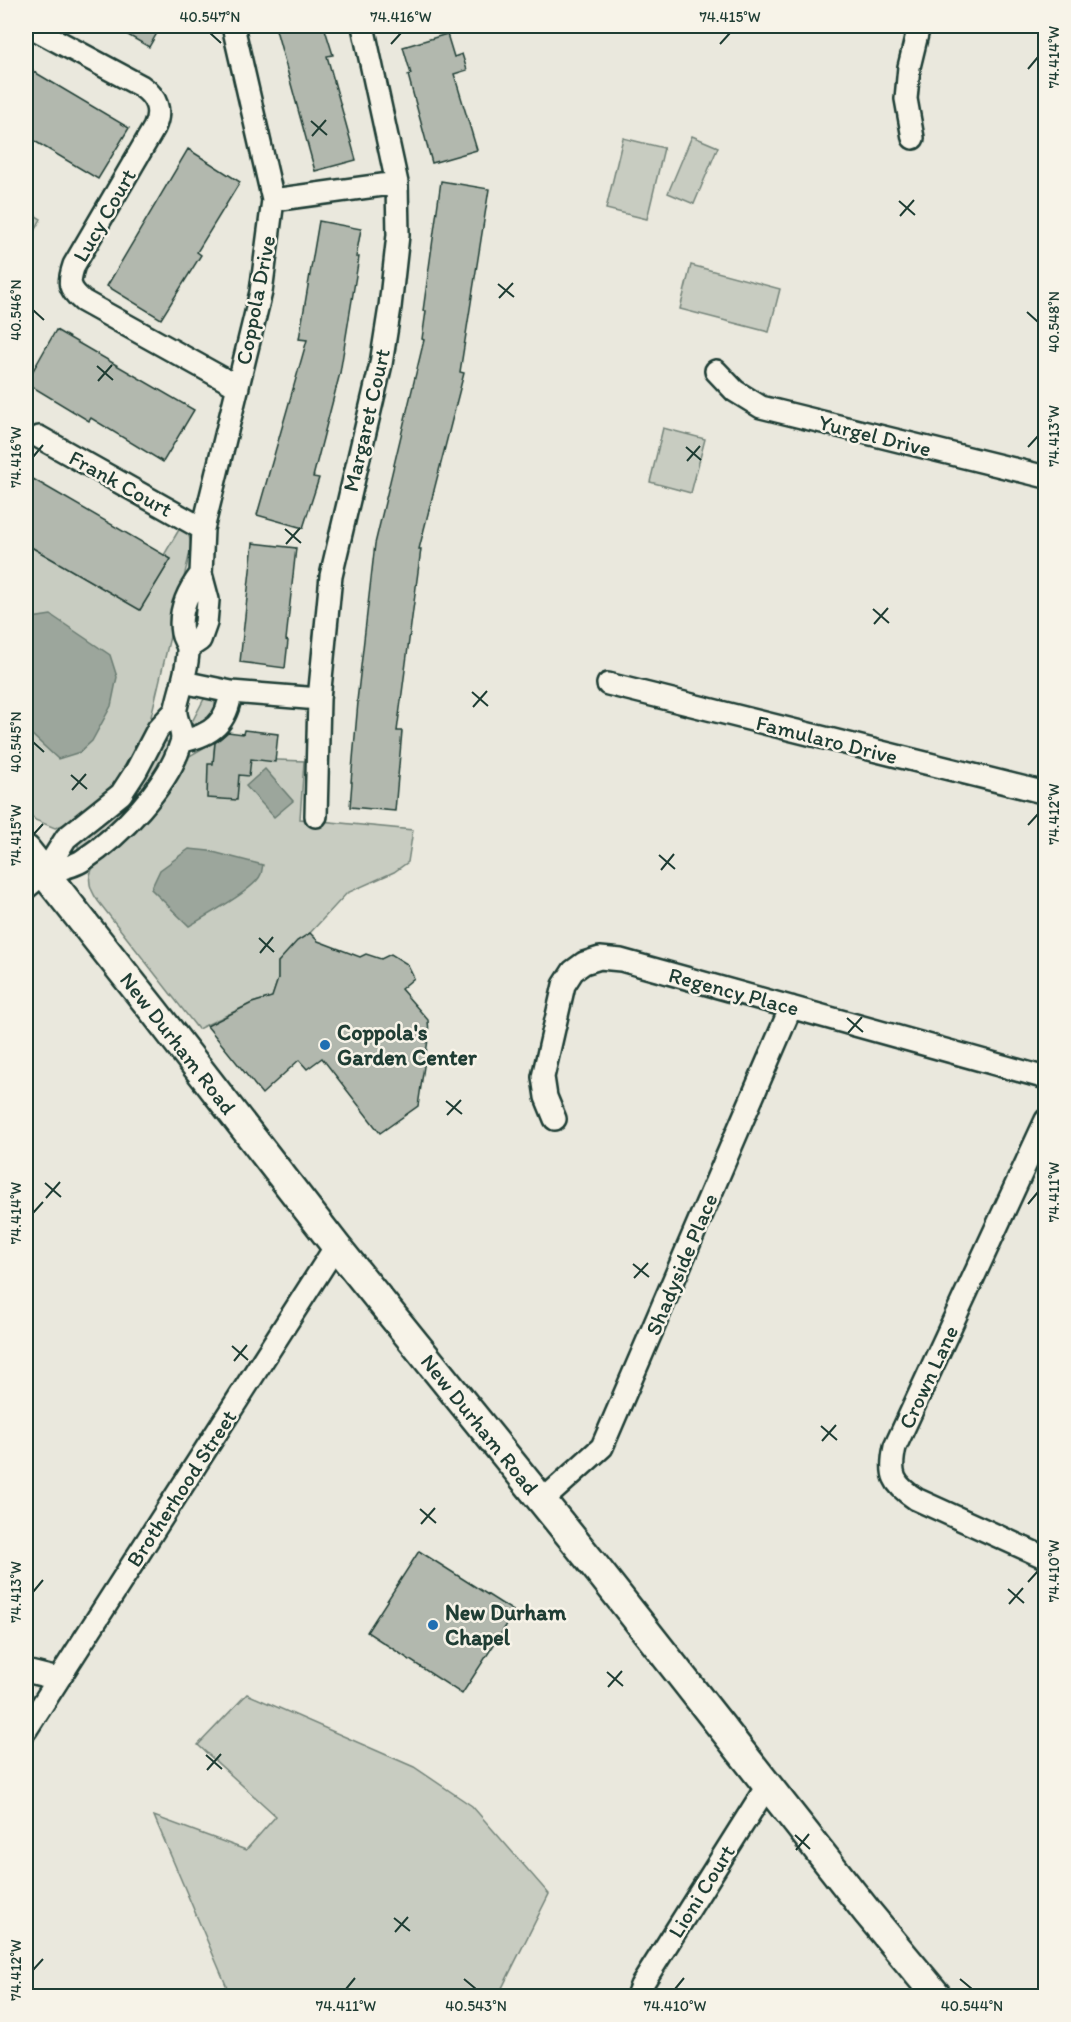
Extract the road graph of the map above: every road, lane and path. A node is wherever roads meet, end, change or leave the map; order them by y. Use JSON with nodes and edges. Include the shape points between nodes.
{"nodes":[{"id":1,"x":233,"y":26,"type":"edge"},
{"id":2,"x":363,"y":26,"type":"edge"},
{"id":3,"x":919,"y":26,"type":"edge"},
{"id":4,"x":40,"y":28,"type":"edge"},
{"id":5,"x":913,"y":138,"type":"dead end"},
{"id":6,"x":397,"y":183,"type":"junction"},
{"id":7,"x":273,"y":200,"type":"junction"},
{"id":8,"x":716,"y":371,"type":"dead end"},
{"id":9,"x":238,"y":387,"type":"junction"},
{"id":10,"x":39,"y":437,"type":"dead end"},
{"id":11,"x":1046,"y":477,"type":"edge"},
{"id":12,"x":203,"y":529,"type":"junction"},
{"id":13,"x":183,"y":682,"type":"junction"},
{"id":14,"x":608,"y":684,"type":"dead end"},
{"id":15,"x":231,"y":692,"type":"junction"},
{"id":16,"x":319,"y":699,"type":"junction"},
{"id":17,"x":175,"y":711,"type":"junction"},
{"id":18,"x":183,"y":741,"type":"junction"},
{"id":19,"x":1046,"y":793,"type":"edge"},
{"id":20,"x":316,"y":816,"type":"dead end"},
{"id":21,"x":26,"y":850,"type":"edge"},
{"id":22,"x":35,"y":881,"type":"edge"},
{"id":23,"x":791,"y":1007,"type":"junction"},
{"id":24,"x":1046,"y":1078,"type":"edge"},
{"id":25,"x":555,"y":1119,"type":"dead end"},
{"id":26,"x":1046,"y":1120,"type":"edge"},
{"id":27,"x":336,"y":1246,"type":"junction"},
{"id":28,"x":541,"y":1502,"type":"junction"},
{"id":29,"x":1046,"y":1558,"type":"edge"},
{"id":30,"x":26,"y":1671,"type":"edge"},
{"id":31,"x":58,"y":1678,"type":"junction"},
{"id":32,"x":26,"y":1730,"type":"edge"},
{"id":33,"x":766,"y":1786,"type":"junction"},
{"id":34,"x":638,"y":1996,"type":"edge"},
{"id":35,"x":937,"y":1996,"type":"edge"}],
"edges":[{"from":1,"to":7,"type":"street","name":"Coppola Drive"},
{"from":2,"to":6,"type":"street","name":"Margaret Court"},
{"from":3,"to":5,"type":"street","via":[[906,99]]},
{"from":4,"to":9,"type":"street","name":"Lucy Court","via":[[152,93],[158,105],[159,119],[74,265],[69,278],[72,291]]},
{"from":6,"to":7,"type":"street"},
{"from":6,"to":16,"type":"street","name":"Margaret Court","via":[[398,235],[390,307],[381,364],[331,576]]},
{"from":7,"to":9,"type":"street","name":"Coppola Drive","via":[[261,292]]},
{"from":8,"to":11,"type":"street","name":"Yurgel Drive","via":[[735,391],[761,407]]},
{"from":9,"to":12,"type":"street","name":"Coppola Drive"},
{"from":10,"to":12,"type":"street","name":"Frank Court"},
{"from":12,"to":13,"type":"street","name":"Coppola Drive","via":[[201,574],[208,600],[206,623],[200,640],[188,648]]},
{"from":13,"to":15,"type":"street"},
{"from":13,"to":17,"type":"street","name":"Coppola Drive"},
{"from":14,"to":19,"type":"street","name":"Famularo Drive"},
{"from":15,"to":16,"type":"street"},
{"from":15,"to":18,"type":"street","via":[[223,720],[198,738]]},
{"from":16,"to":20,"type":"street","name":"Margaret Court"},
{"from":17,"to":18,"type":"street"},
{"from":17,"to":22,"type":"street","name":"Coppola Drive","via":[[158,729],[121,794],[66,838]]},
{"from":18,"to":22,"type":"street","via":[[150,799],[131,821],[82,862]]},
{"from":21,"to":22,"type":"main road","name":"New Durham Road"},
{"from":22,"to":27,"type":"main road","name":"New Durham Road"},
{"from":23,"to":24,"type":"street","name":"Regency Place"},
{"from":23,"to":25,"type":"street","name":"Regency Place","via":[[621,960],[600,958],[584,963],[564,985],[543,1077]]},
{"from":23,"to":28,"type":"street","name":"Shadyside Place","via":[[602,1447]]},
{"from":26,"to":29,"type":"street","name":"Crown Lane","via":[[895,1447],[892,1463],[893,1477],[916,1499]]},
{"from":27,"to":28,"type":"main road","name":"New Durham Road"},
{"from":27,"to":31,"type":"street","name":"Brotherhood Street"},
{"from":28,"to":33,"type":"main road","name":"New Durham Road"},
{"from":30,"to":31,"type":"street"},
{"from":31,"to":32,"type":"street","name":"Brotherhood Street"},
{"from":33,"to":34,"type":"street","name":"Lioni Court","via":[[640,1986]]},
{"from":33,"to":35,"type":"main road","name":"New Durham Road"}]}
